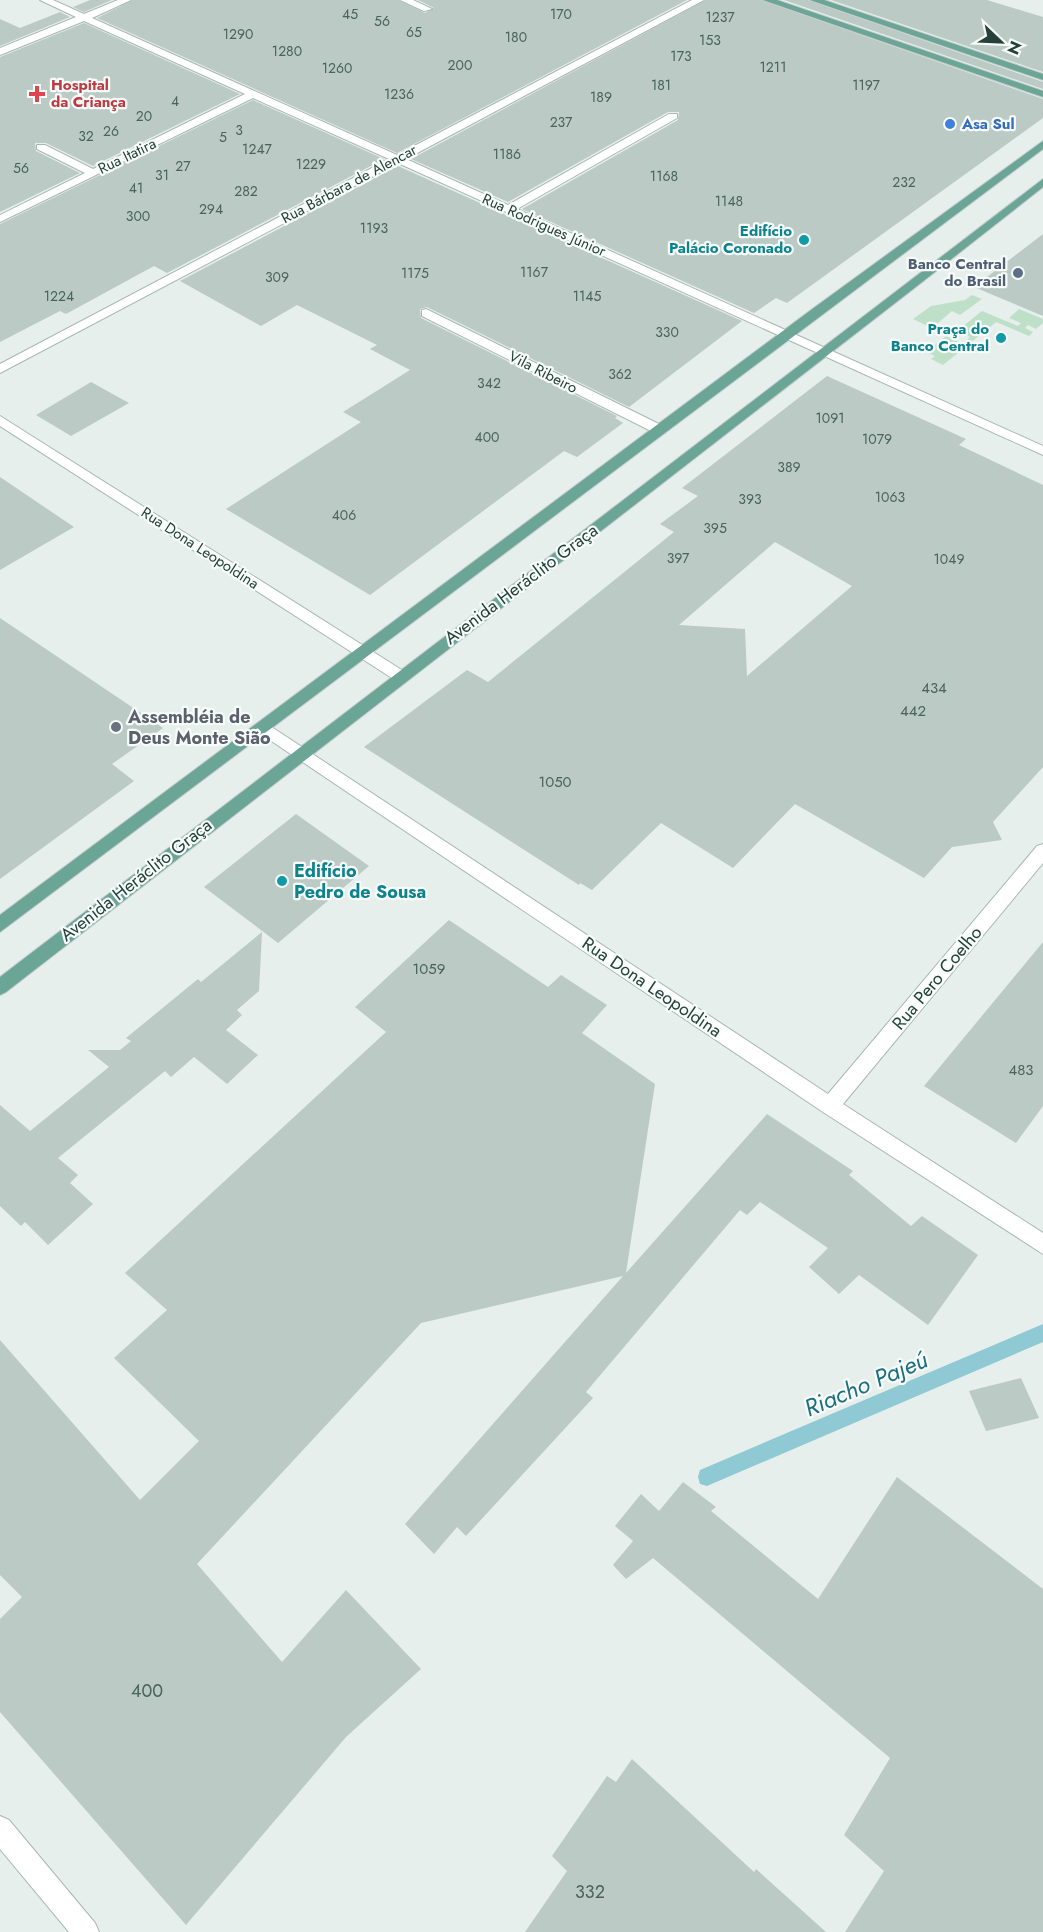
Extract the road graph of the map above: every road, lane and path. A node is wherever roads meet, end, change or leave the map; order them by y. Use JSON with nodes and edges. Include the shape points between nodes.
{"nodes":[{"id":1,"x":45,"y":0,"type":"edge"},
{"id":2,"x":126,"y":0,"type":"edge"},
{"id":3,"x":405,"y":0,"type":"edge"},
{"id":4,"x":699,"y":0,"type":"edge"},
{"id":5,"x":768,"y":0,"type":"edge"},
{"id":6,"x":814,"y":0,"type":"edge"},
{"id":7,"x":427,"y":9,"type":"dead end"},
{"id":8,"x":84,"y":17,"type":"junction"},
{"id":9,"x":0,"y":52,"type":"edge"},
{"id":10,"x":1043,"y":77,"type":"edge"},
{"id":11,"x":255,"y":93,"type":"junction"},
{"id":12,"x":1043,"y":94,"type":"edge"},
{"id":13,"x":673,"y":116,"type":"dead end"},
{"id":14,"x":1043,"y":144,"type":"edge"},
{"id":15,"x":41,"y":147,"type":"dead end"},
{"id":16,"x":399,"y":158,"type":"junction"},
{"id":17,"x":93,"y":173,"type":"junction"},
{"id":18,"x":1043,"y":182,"type":"edge"},
{"id":19,"x":509,"y":209,"type":"junction"},
{"id":20,"x":2,"y":216,"type":"edge"},
{"id":21,"x":426,"y":313,"type":"dead end"},
{"id":22,"x":787,"y":333,"type":"junction"},
{"id":23,"x":826,"y":351,"type":"junction"},
{"id":24,"x":0,"y":369,"type":"edge"},
{"id":25,"x":0,"y":420,"type":"edge"},
{"id":26,"x":660,"y":430,"type":"junction"},
{"id":27,"x":1043,"y":451,"type":"edge"},
{"id":28,"x":364,"y":653,"type":"junction"},
{"id":29,"x":400,"y":676,"type":"junction"},
{"id":30,"x":264,"y":728,"type":"junction"},
{"id":31,"x":301,"y":752,"type":"junction"},
{"id":32,"x":1043,"y":851,"type":"edge"},
{"id":33,"x":0,"y":925,"type":"edge"},
{"id":34,"x":0,"y":987,"type":"edge"},
{"id":35,"x":831,"y":1106,"type":"junction"},
{"id":36,"x":1043,"y":1244,"type":"edge"},
{"id":37,"x":0,"y":1828,"type":"edge"},
{"id":38,"x":86,"y":1932,"type":"edge"}],
"edges":[{"from":1,"to":8,"type":"street","name":"Rua Rodrigues Júnior"},
{"from":2,"to":8,"type":"street"},
{"from":3,"to":7,"type":"street"},
{"from":4,"to":16,"type":"street","name":"Rua Bárbara de Alencar"},
{"from":5,"to":12,"type":"main road"},
{"from":6,"to":10,"type":"main road"},
{"from":8,"to":9,"type":"street"},
{"from":8,"to":11,"type":"street","name":"Rua Rodrigues Júnior"},
{"from":11,"to":16,"type":"street","name":"Rua Rodrigues Júnior"},
{"from":11,"to":17,"type":"street","name":"Rua Itatira"},
{"from":13,"to":19,"type":"street"},
{"from":14,"to":22,"type":"main road"},
{"from":15,"to":17,"type":"street"},
{"from":16,"to":19,"type":"street","name":"Rua Rodrigues Júnior"},
{"from":16,"to":24,"type":"street","name":"Rua Bárbara de Alencar"},
{"from":17,"to":20,"type":"street","name":"Rua Itatira"},
{"from":18,"to":23,"type":"main road","name":"Avenida Heráclito Graça"},
{"from":19,"to":22,"type":"street","name":"Rua Rodrigues Júnior"},
{"from":21,"to":26,"type":"street","name":"Vila Ribeiro"},
{"from":22,"to":23,"type":"street","name":"Rua Rodrigues Júnior"},
{"from":22,"to":26,"type":"main road"},
{"from":23,"to":27,"type":"street","name":"Rua Rodrigues Júnior"},
{"from":23,"to":29,"type":"main road","name":"Avenida Heráclito Graça"},
{"from":25,"to":28,"type":"street","name":"Rua Dona Leopoldina"},
{"from":26,"to":28,"type":"main road"},
{"from":28,"to":29,"type":"street","name":"Rua Dona Leopoldina"},
{"from":28,"to":30,"type":"main road"},
{"from":29,"to":31,"type":"main road","name":"Avenida Heráclito Graça"},
{"from":30,"to":31,"type":"street","name":"Rua Dona Leopoldina"},
{"from":30,"to":33,"type":"main road"},
{"from":31,"to":34,"type":"main road","name":"Avenida Heráclito Graça"},
{"from":31,"to":35,"type":"street","name":"Rua Dona Leopoldina"},
{"from":32,"to":35,"type":"street","name":"Rua Pero Coelho"},
{"from":35,"to":36,"type":"street","name":"Rua Dona Leopoldina"},
{"from":37,"to":38,"type":"street"}]}
